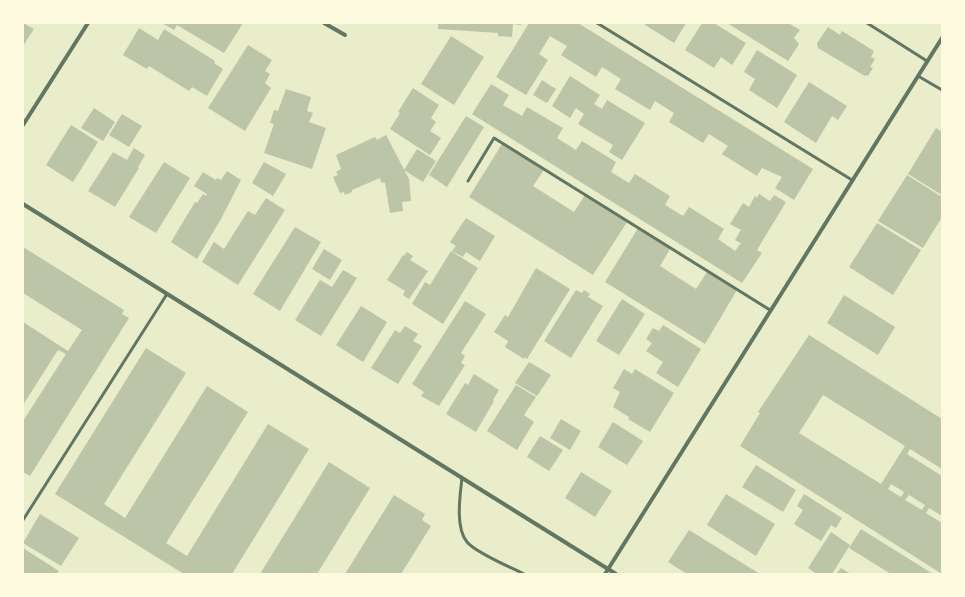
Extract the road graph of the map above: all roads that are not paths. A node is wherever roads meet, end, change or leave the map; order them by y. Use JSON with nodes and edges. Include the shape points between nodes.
{"nodes":[{"id":1,"x":88,"y":23,"type":"edge"},
{"id":2,"x":324,"y":23,"type":"edge"},
{"id":3,"x":597,"y":23,"type":"edge"},
{"id":4,"x":867,"y":23,"type":"edge"},
{"id":5,"x":345,"y":36,"type":"dead end"},
{"id":6,"x":942,"y":38,"type":"edge"},
{"id":7,"x":927,"y":61,"type":"junction"},
{"id":8,"x":918,"y":76,"type":"junction"},
{"id":9,"x":942,"y":90,"type":"edge"},
{"id":10,"x":23,"y":124,"type":"edge"},
{"id":11,"x":852,"y":180,"type":"junction"},
{"id":12,"x":468,"y":181,"type":"dead end"},
{"id":13,"x":23,"y":204,"type":"edge"},
{"id":14,"x":167,"y":294,"type":"junction"},
{"id":15,"x":770,"y":310,"type":"junction"},
{"id":16,"x":462,"y":478,"type":"junction"},
{"id":17,"x":23,"y":520,"type":"edge"},
{"id":18,"x":608,"y":569,"type":"junction"},
{"id":19,"x":524,"y":574,"type":"edge"},
{"id":20,"x":605,"y":574,"type":"edge"},
{"id":21,"x":616,"y":574,"type":"edge"}],
"edges":[{"from":1,"to":10,"type":"street"},
{"from":2,"to":5,"type":"street"},
{"from":3,"to":11,"type":"lane"},
{"from":4,"to":7,"type":"lane"},
{"from":6,"to":7,"type":"street"},
{"from":7,"to":8,"type":"street"},
{"from":8,"to":9,"type":"lane"},
{"from":8,"to":11,"type":"street"},
{"from":11,"to":15,"type":"street"},
{"from":12,"to":15,"type":"lane","via":[[494,138]]},
{"from":13,"to":14,"type":"street"},
{"from":14,"to":16,"type":"street"},
{"from":14,"to":17,"type":"lane"},
{"from":15,"to":18,"type":"street"},
{"from":16,"to":18,"type":"street"},
{"from":16,"to":19,"type":"lane","via":[[459,508],[462,532],[467,542]]},
{"from":18,"to":20,"type":"street"},
{"from":18,"to":21,"type":"street"}]}
